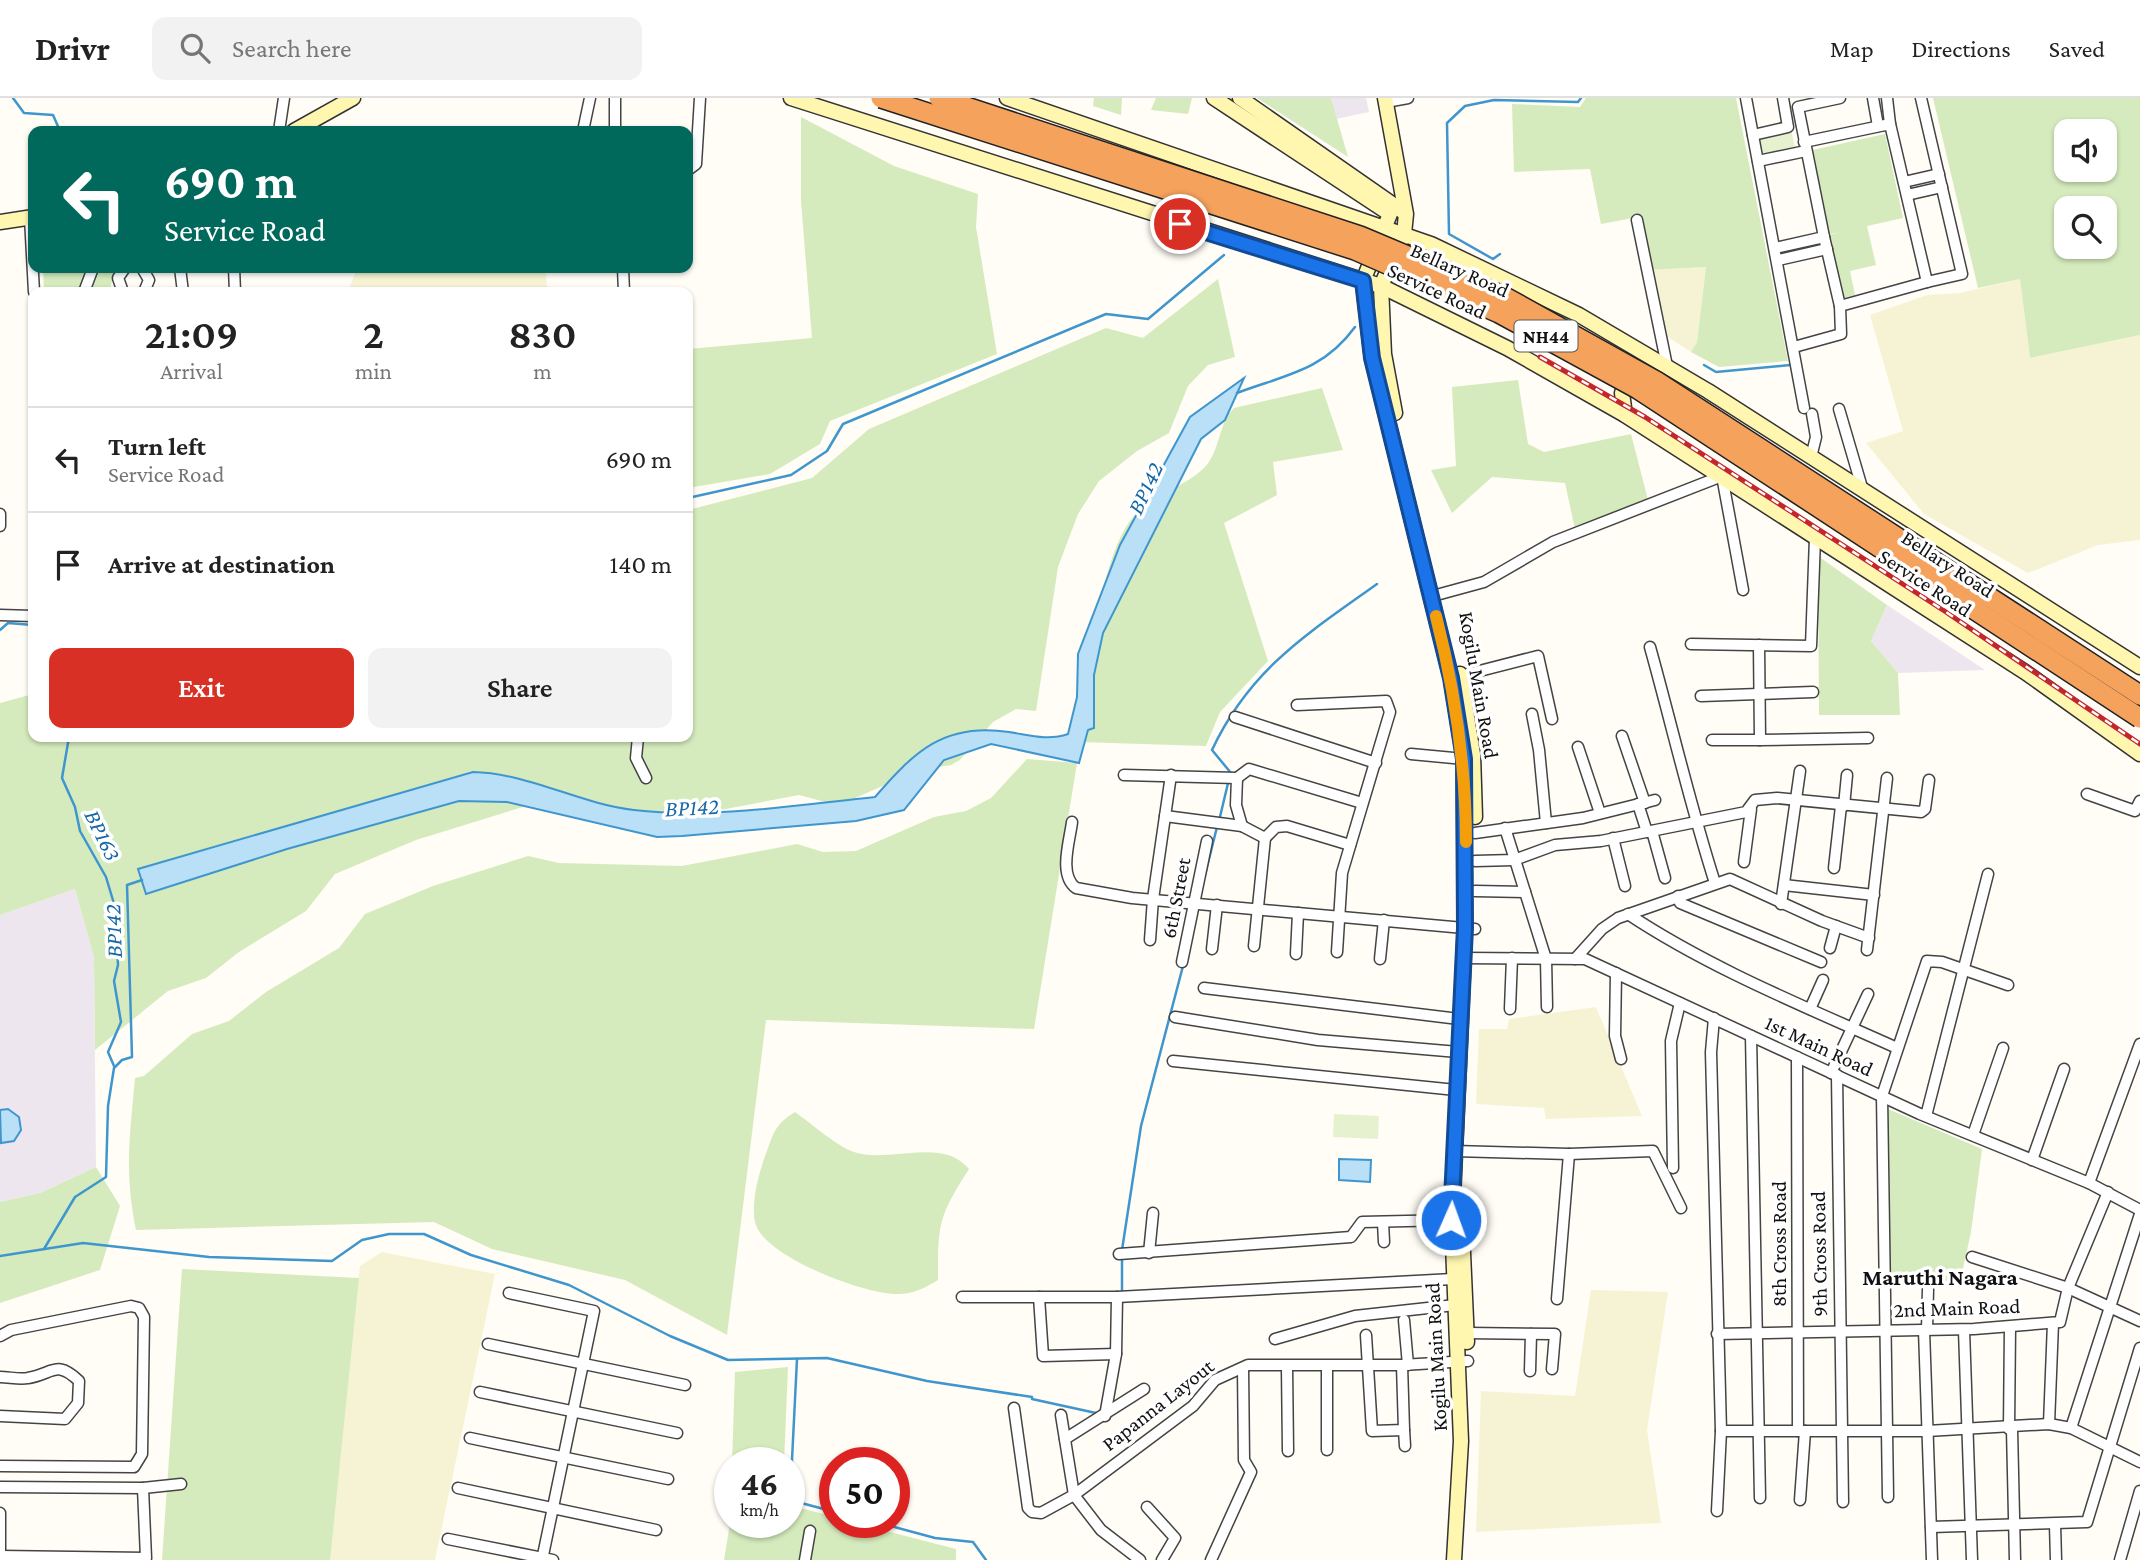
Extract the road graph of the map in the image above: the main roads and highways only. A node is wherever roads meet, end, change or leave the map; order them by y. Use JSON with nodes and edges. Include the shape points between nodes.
{"nodes":[{"id":1,"x":353,"y":98,"type":"edge"},
{"id":2,"x":791,"y":98,"type":"edge"},
{"id":3,"x":881,"y":98,"type":"edge"},
{"id":4,"x":939,"y":98,"type":"edge"},
{"id":5,"x":1007,"y":98,"type":"edge"},
{"id":6,"x":1214,"y":98,"type":"edge"},
{"id":7,"x":1240,"y":98,"type":"edge"},
{"id":8,"x":1386,"y":100,"type":"edge"},
{"id":9,"x":303,"y":126,"type":"edge"},
{"id":10,"x":28,"y":217,"type":"edge"},
{"id":11,"x":1399,"y":218,"type":"junction"},
{"id":12,"x":0,"y":222,"type":"edge"},
{"id":13,"x":1363,"y":281,"type":"junction"},
{"id":14,"x":1381,"y":286,"type":"junction"},
{"id":15,"x":1378,"y":356,"type":"junction"},
{"id":16,"x":1664,"y":363,"type":"junction"},
{"id":17,"x":1625,"y":415,"type":"junction"},
{"id":18,"x":1439,"y":604,"type":"junction"},
{"id":19,"x":2140,"y":667,"type":"edge"},
{"id":20,"x":2140,"y":695,"type":"edge"},
{"id":21,"x":2140,"y":718,"type":"edge"},
{"id":22,"x":2140,"y":754,"type":"edge"},
{"id":23,"x":1470,"y":928,"type":"junction"},
{"id":24,"x":1468,"y":958,"type":"junction"},
{"id":25,"x":1458,"y":1151,"type":"junction"},
{"id":26,"x":1463,"y":1361,"type":"junction"},
{"id":27,"x":1462,"y":1522,"type":"junction"},
{"id":28,"x":1454,"y":1560,"type":"edge"},
{"id":29,"x":1464,"y":1560,"type":"edge"}],
"edges":[{"from":1,"to":9,"type":"main road"},
{"from":2,"to":13,"type":"main road","name":"Service Road"},
{"from":3,"to":21,"type":"highway","name":"Bellary Road","number":"NH44","bridge":true,"via":[[1355,250],[1499,313],[1638,388]]},
{"from":4,"to":20,"type":"highway","name":"Bellary Road","number":"NH44","bridge":true,"via":[[1360,236],[1505,297],[1656,381]]},
{"from":5,"to":11,"type":"main road"},
{"from":6,"to":11,"type":"main road"},
{"from":7,"to":11,"type":"main road"},
{"from":8,"to":11,"type":"main road"},
{"from":10,"to":12,"type":"main road"},
{"from":11,"to":13,"type":"main road"},
{"from":11,"to":14,"type":"main road"},
{"from":11,"to":16,"type":"main road","via":[[1441,249],[1579,315]]},
{"from":13,"to":14,"type":"main road","name":"Service Road"},
{"from":13,"to":15,"type":"main road","name":"Kogilu Main Road"},
{"from":14,"to":15,"type":"main road","name":"Kogilu Main Road"},
{"from":14,"to":17,"type":"main road","name":"Service Road","via":[[1507,348]]},
{"from":15,"to":18,"type":"main road","name":"Kogilu Main Road"},
{"from":16,"to":17,"type":"main road","via":[[1640,366],[1628,378],[1622,393]]},
{"from":16,"to":19,"type":"main road"},
{"from":17,"to":22,"type":"main road","name":"Service Road","via":[[2025,672]]},
{"from":18,"to":23,"type":"main road","name":"Kogilu Main Road","via":[[1464,759]]},
{"from":18,"to":23,"type":"main road","name":"Kogilu Main Road","via":[[1460,676],[1474,754],[1475,891]]},
{"from":23,"to":24,"type":"main road","name":"Kogilu Main Road"},
{"from":24,"to":25,"type":"main road","name":"Kogilu Main Road"},
{"from":24,"to":25,"type":"main road","name":"Kogilu Main Road","via":[[1459,1020]]},
{"from":25,"to":26,"type":"main road","name":"Kogilu Main Road","via":[[1466,1333]]},
{"from":25,"to":26,"type":"main road","name":"Kogilu Main Road","via":[[1451,1220],[1452,1279]]},
{"from":26,"to":27,"type":"main road","name":"Kogilu Main Road"},
{"from":27,"to":28,"type":"main road","name":"Kogilu Main Road"},
{"from":27,"to":29,"type":"main road","name":"Kogilu Main Road"}]}
